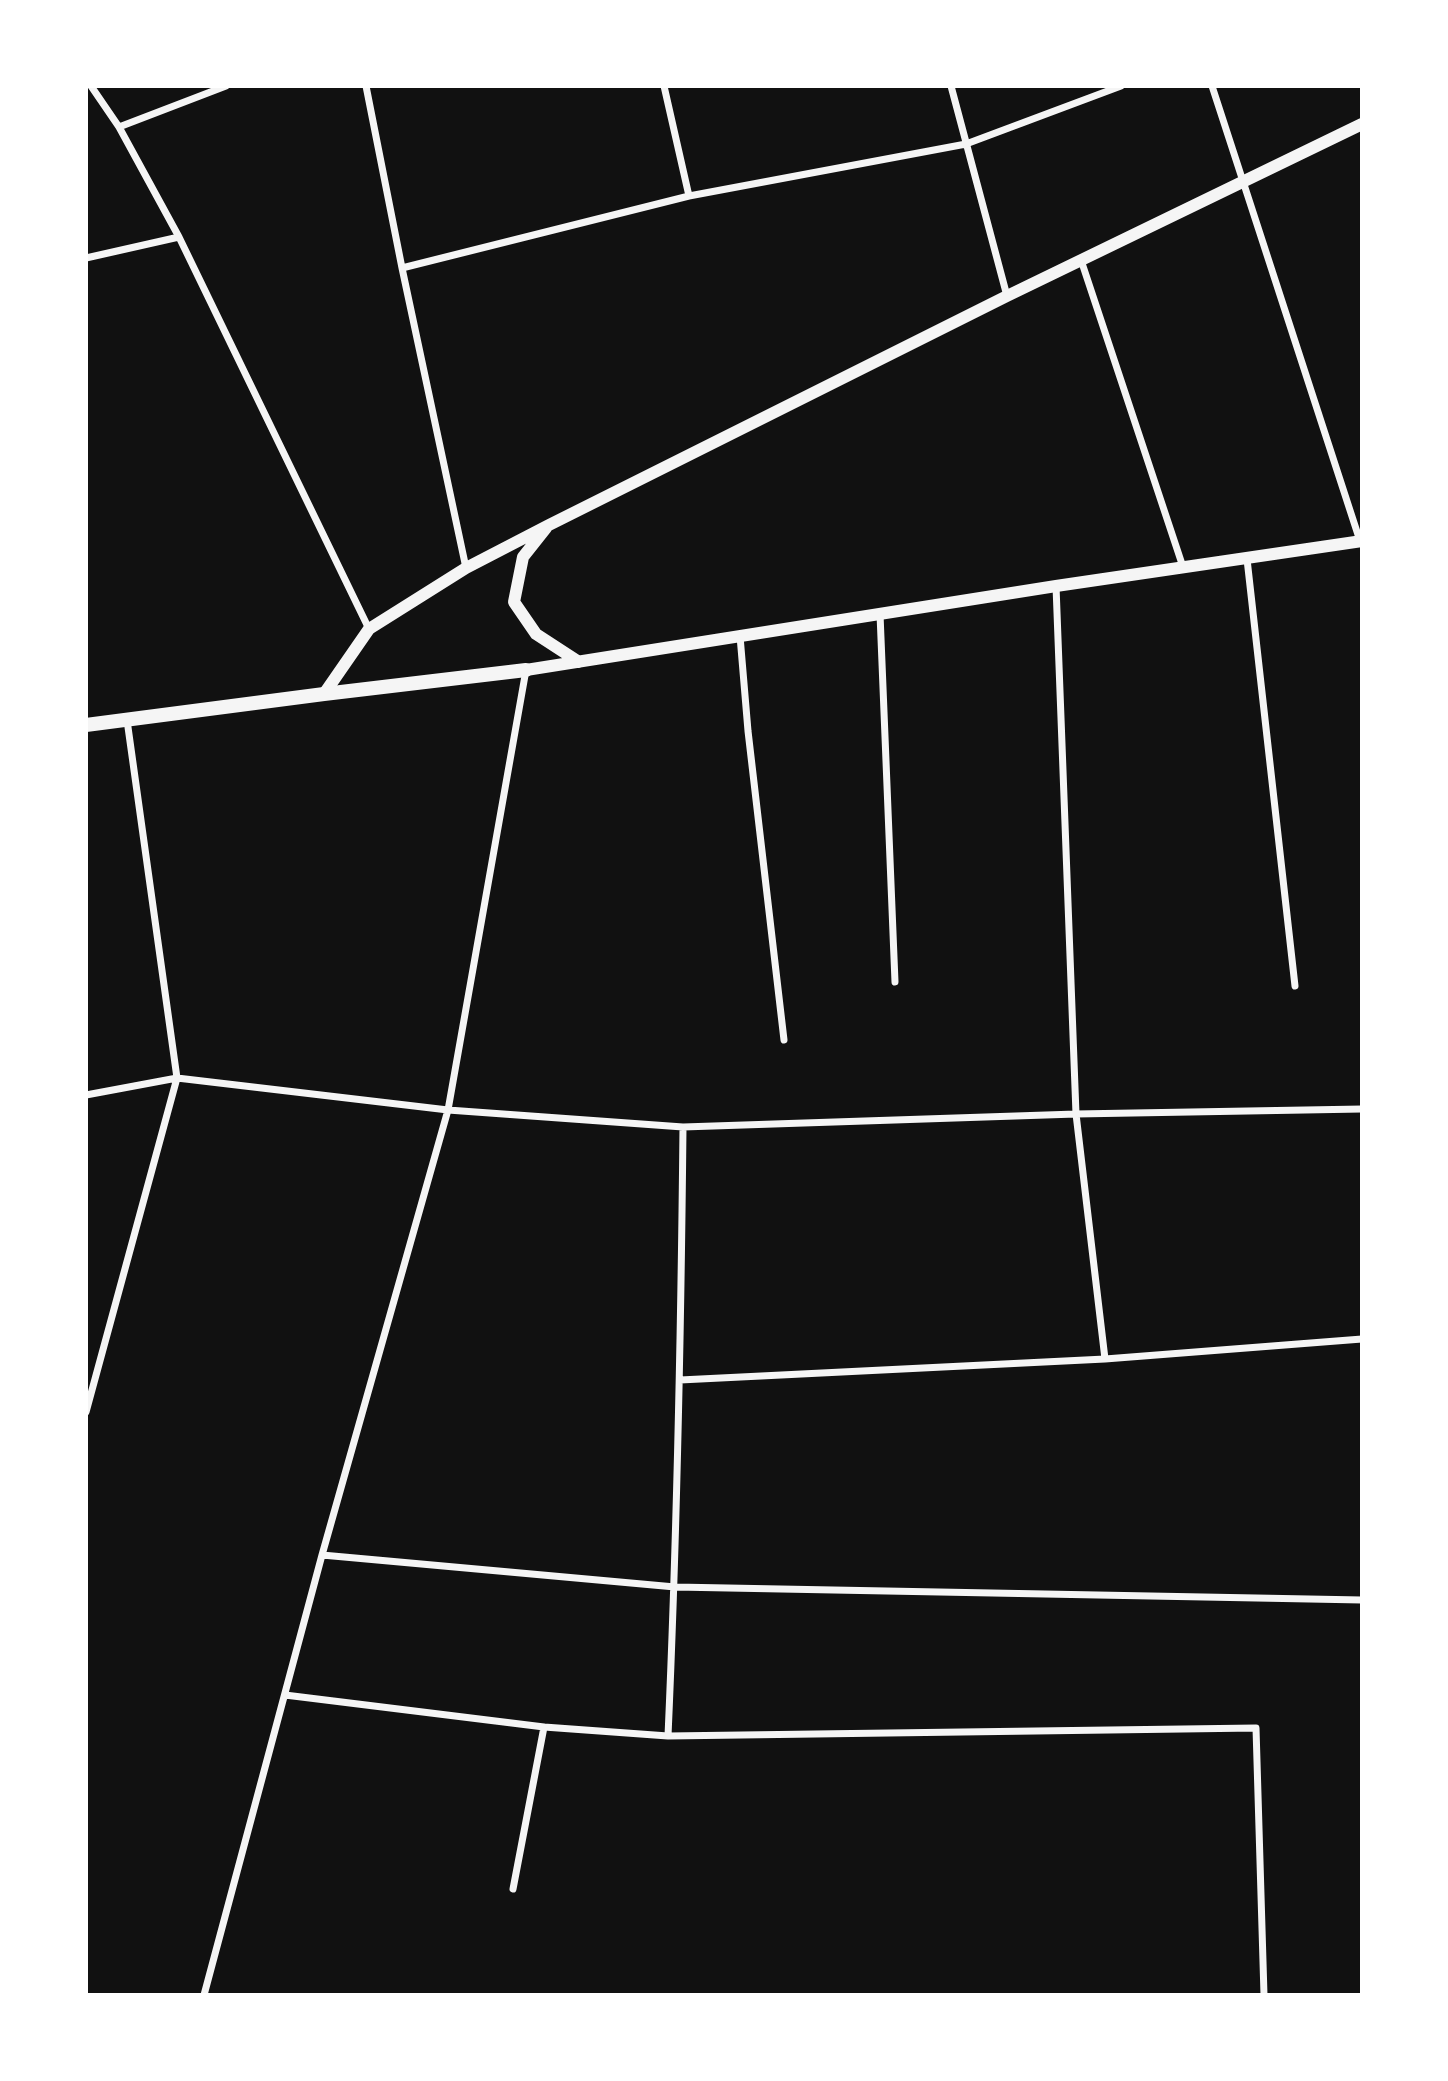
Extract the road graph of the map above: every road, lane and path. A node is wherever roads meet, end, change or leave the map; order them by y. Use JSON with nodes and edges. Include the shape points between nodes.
{"nodes":[{"id":1,"x":91,"y":86,"type":"edge"},
{"id":2,"x":226,"y":86,"type":"edge"},
{"id":3,"x":366,"y":86,"type":"edge"},
{"id":4,"x":664,"y":86,"type":"edge"},
{"id":5,"x":951,"y":86,"type":"edge"},
{"id":6,"x":1121,"y":86,"type":"edge"},
{"id":7,"x":1212,"y":86,"type":"edge"},
{"id":8,"x":1362,"y":124,"type":"edge"},
{"id":9,"x":119,"y":127,"type":"junction"},
{"id":10,"x":966,"y":144,"type":"junction"},
{"id":11,"x":1243,"y":182,"type":"junction"},
{"id":12,"x":689,"y":196,"type":"junction"},
{"id":13,"x":179,"y":237,"type":"junction"},
{"id":14,"x":86,"y":258,"type":"edge"},
{"id":15,"x":1081,"y":260,"type":"junction"},
{"id":16,"x":402,"y":268,"type":"junction"},
{"id":17,"x":1007,"y":296,"type":"junction"},
{"id":18,"x":549,"y":525,"type":"junction"},
{"id":19,"x":1361,"y":541,"type":"edge"},
{"id":20,"x":1247,"y":559,"type":"junction"},
{"id":21,"x":1183,"y":567,"type":"junction"},
{"id":22,"x":466,"y":568,"type":"junction"},
{"id":23,"x":1056,"y":586,"type":"junction"},
{"id":24,"x":880,"y":614,"type":"junction"},
{"id":25,"x":369,"y":629,"type":"junction"},
{"id":26,"x":740,"y":636,"type":"junction"},
{"id":27,"x":579,"y":662,"type":"junction"},
{"id":28,"x":526,"y":670,"type":"junction"},
{"id":29,"x":324,"y":694,"type":"junction"},
{"id":30,"x":127,"y":719,"type":"junction"},
{"id":31,"x":86,"y":726,"type":"edge"},
{"id":32,"x":895,"y":982,"type":"dead end"},
{"id":33,"x":1295,"y":986,"type":"dead end"},
{"id":34,"x":784,"y":1040,"type":"dead end"},
{"id":35,"x":177,"y":1078,"type":"junction"},
{"id":36,"x":86,"y":1095,"type":"edge"},
{"id":37,"x":1362,"y":1109,"type":"edge"},
{"id":38,"x":448,"y":1110,"type":"junction"},
{"id":39,"x":1076,"y":1114,"type":"junction"},
{"id":40,"x":683,"y":1127,"type":"junction"},
{"id":41,"x":1362,"y":1339,"type":"edge"},
{"id":42,"x":1105,"y":1359,"type":"junction"},
{"id":43,"x":680,"y":1380,"type":"junction"},
{"id":44,"x":86,"y":1412,"type":"edge"},
{"id":45,"x":323,"y":1555,"type":"junction"},
{"id":46,"x":674,"y":1587,"type":"junction"},
{"id":47,"x":1362,"y":1600,"type":"edge"},
{"id":48,"x":285,"y":1695,"type":"junction"},
{"id":49,"x":544,"y":1727,"type":"junction"},
{"id":50,"x":668,"y":1736,"type":"junction"},
{"id":51,"x":513,"y":1889,"type":"dead end"},
{"id":52,"x":204,"y":1995,"type":"edge"},
{"id":53,"x":1264,"y":1995,"type":"edge"}],
"edges":[{"from":1,"to":9,"type":"street"},
{"from":2,"to":9,"type":"street"},
{"from":3,"to":16,"type":"street"},
{"from":4,"to":12,"type":"street"},
{"from":5,"to":10,"type":"street"},
{"from":6,"to":10,"type":"street"},
{"from":7,"to":11,"type":"street"},
{"from":8,"to":11,"type":"street"},
{"from":9,"to":13,"type":"street"},
{"from":10,"to":12,"type":"street"},
{"from":10,"to":17,"type":"street"},
{"from":11,"to":15,"type":"street"},
{"from":11,"to":19,"type":"street"},
{"from":12,"to":16,"type":"street"},
{"from":13,"to":14,"type":"street"},
{"from":13,"to":25,"type":"street"},
{"from":15,"to":17,"type":"street"},
{"from":15,"to":21,"type":"street"},
{"from":16,"to":22,"type":"street"},
{"from":17,"to":18,"type":"street"},
{"from":18,"to":22,"type":"street"},
{"from":18,"to":27,"type":"street","via":[[523,557],[514,602],[537,634]]},
{"from":19,"to":20,"type":"street"},
{"from":20,"to":21,"type":"street"},
{"from":20,"to":33,"type":"street"},
{"from":21,"to":23,"type":"street"},
{"from":22,"to":25,"type":"street"},
{"from":23,"to":24,"type":"street"},
{"from":23,"to":39,"type":"street"},
{"from":24,"to":26,"type":"street"},
{"from":24,"to":32,"type":"street"},
{"from":25,"to":29,"type":"street"},
{"from":26,"to":27,"type":"street"},
{"from":26,"to":34,"type":"street"},
{"from":27,"to":28,"type":"street"},
{"from":28,"to":29,"type":"main road"},
{"from":28,"to":38,"type":"street"},
{"from":29,"to":30,"type":"main road"},
{"from":30,"to":31,"type":"main road"},
{"from":30,"to":35,"type":"street"},
{"from":35,"to":36,"type":"street"},
{"from":35,"to":38,"type":"street"},
{"from":35,"to":44,"type":"street"},
{"from":37,"to":39,"type":"street"},
{"from":38,"to":40,"type":"street"},
{"from":38,"to":45,"type":"street"},
{"from":39,"to":40,"type":"street"},
{"from":39,"to":42,"type":"street"},
{"from":40,"to":43,"type":"street"},
{"from":41,"to":42,"type":"street"},
{"from":42,"to":43,"type":"street"},
{"from":43,"to":46,"type":"street"},
{"from":45,"to":46,"type":"street"},
{"from":45,"to":48,"type":"street"},
{"from":46,"to":47,"type":"street"},
{"from":46,"to":50,"type":"street"},
{"from":48,"to":49,"type":"street"},
{"from":48,"to":52,"type":"street"},
{"from":49,"to":50,"type":"street"},
{"from":49,"to":51,"type":"street"},
{"from":50,"to":53,"type":"street","via":[[1256,1728]]}]}
